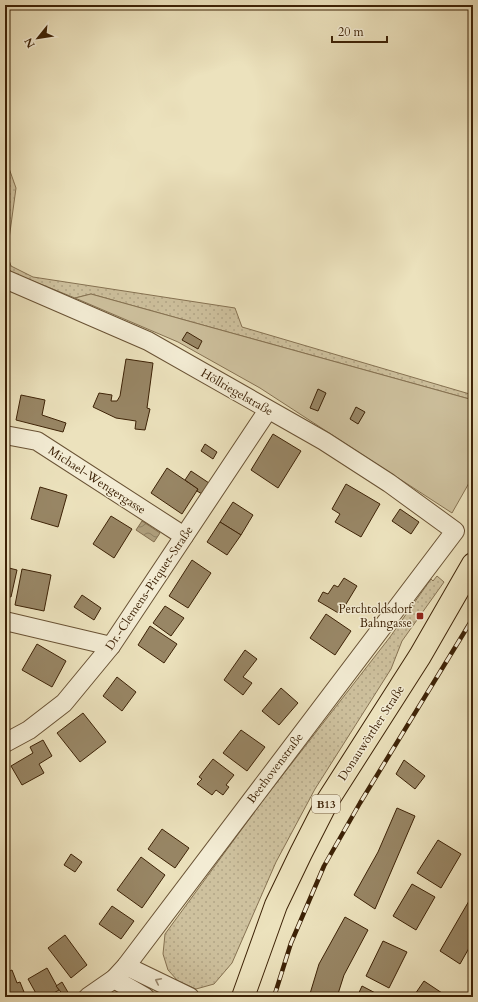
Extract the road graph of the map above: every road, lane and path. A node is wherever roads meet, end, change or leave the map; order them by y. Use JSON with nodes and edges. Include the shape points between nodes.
{"nodes":[{"id":1,"x":5,"y":279,"type":"edge"},
{"id":2,"x":268,"y":410,"type":"junction"},
{"id":3,"x":5,"y":434,"type":"edge"},
{"id":4,"x":455,"y":531,"type":"joint"},
{"id":5,"x":184,"y":536,"type":"junction"},
{"id":6,"x":473,"y":564,"type":"edge"},
{"id":7,"x":5,"y":622,"type":"edge"},
{"id":8,"x":111,"y":646,"type":"junction"},
{"id":9,"x":5,"y":743,"type":"edge"},
{"id":10,"x":126,"y":966,"type":"junction"},
{"id":11,"x":114,"y":979,"type":"junction"},
{"id":12,"x":88,"y":997,"type":"edge"},
{"id":13,"x":145,"y":997,"type":"edge"},
{"id":14,"x":190,"y":997,"type":"edge"},
{"id":15,"x":243,"y":997,"type":"edge"}],
"edges":[{"from":1,"to":2,"type":"street","name":"Höllriegelstraße","via":[[148,342]]},
{"from":2,"to":4,"type":"street","name":"Höllriegelstraße","via":[[324,441],[382,478]]},
{"from":2,"to":5,"type":"street","name":"Dr.-Clemens-Pirquet-Straße"},
{"from":3,"to":5,"type":"street","name":"Michael-Wengergasse","via":[[37,441]]},
{"from":4,"to":10,"type":"street","name":"Beethovenstraße"},
{"from":5,"to":8,"type":"street","name":"Dr.-Clemens-Pirquet-Straße"},
{"from":6,"to":15,"type":"main road","name":"Donauwörther Straße","number":"B13","via":[[420,656],[328,800],[276,905]]},
{"from":7,"to":8,"type":"street"},
{"from":8,"to":9,"type":"street","name":"Dr.-Clemens-Pirquet-Straße","via":[[64,703],[29,730]]},
{"from":10,"to":11,"type":"street","name":"Beethovenstraße"},
{"from":14,"to":10,"type":"street","one_way":true},
{"from":11,"to":12,"type":"street","name":"Beethovenstraße"},
{"from":11,"to":13,"type":"street"}]}
